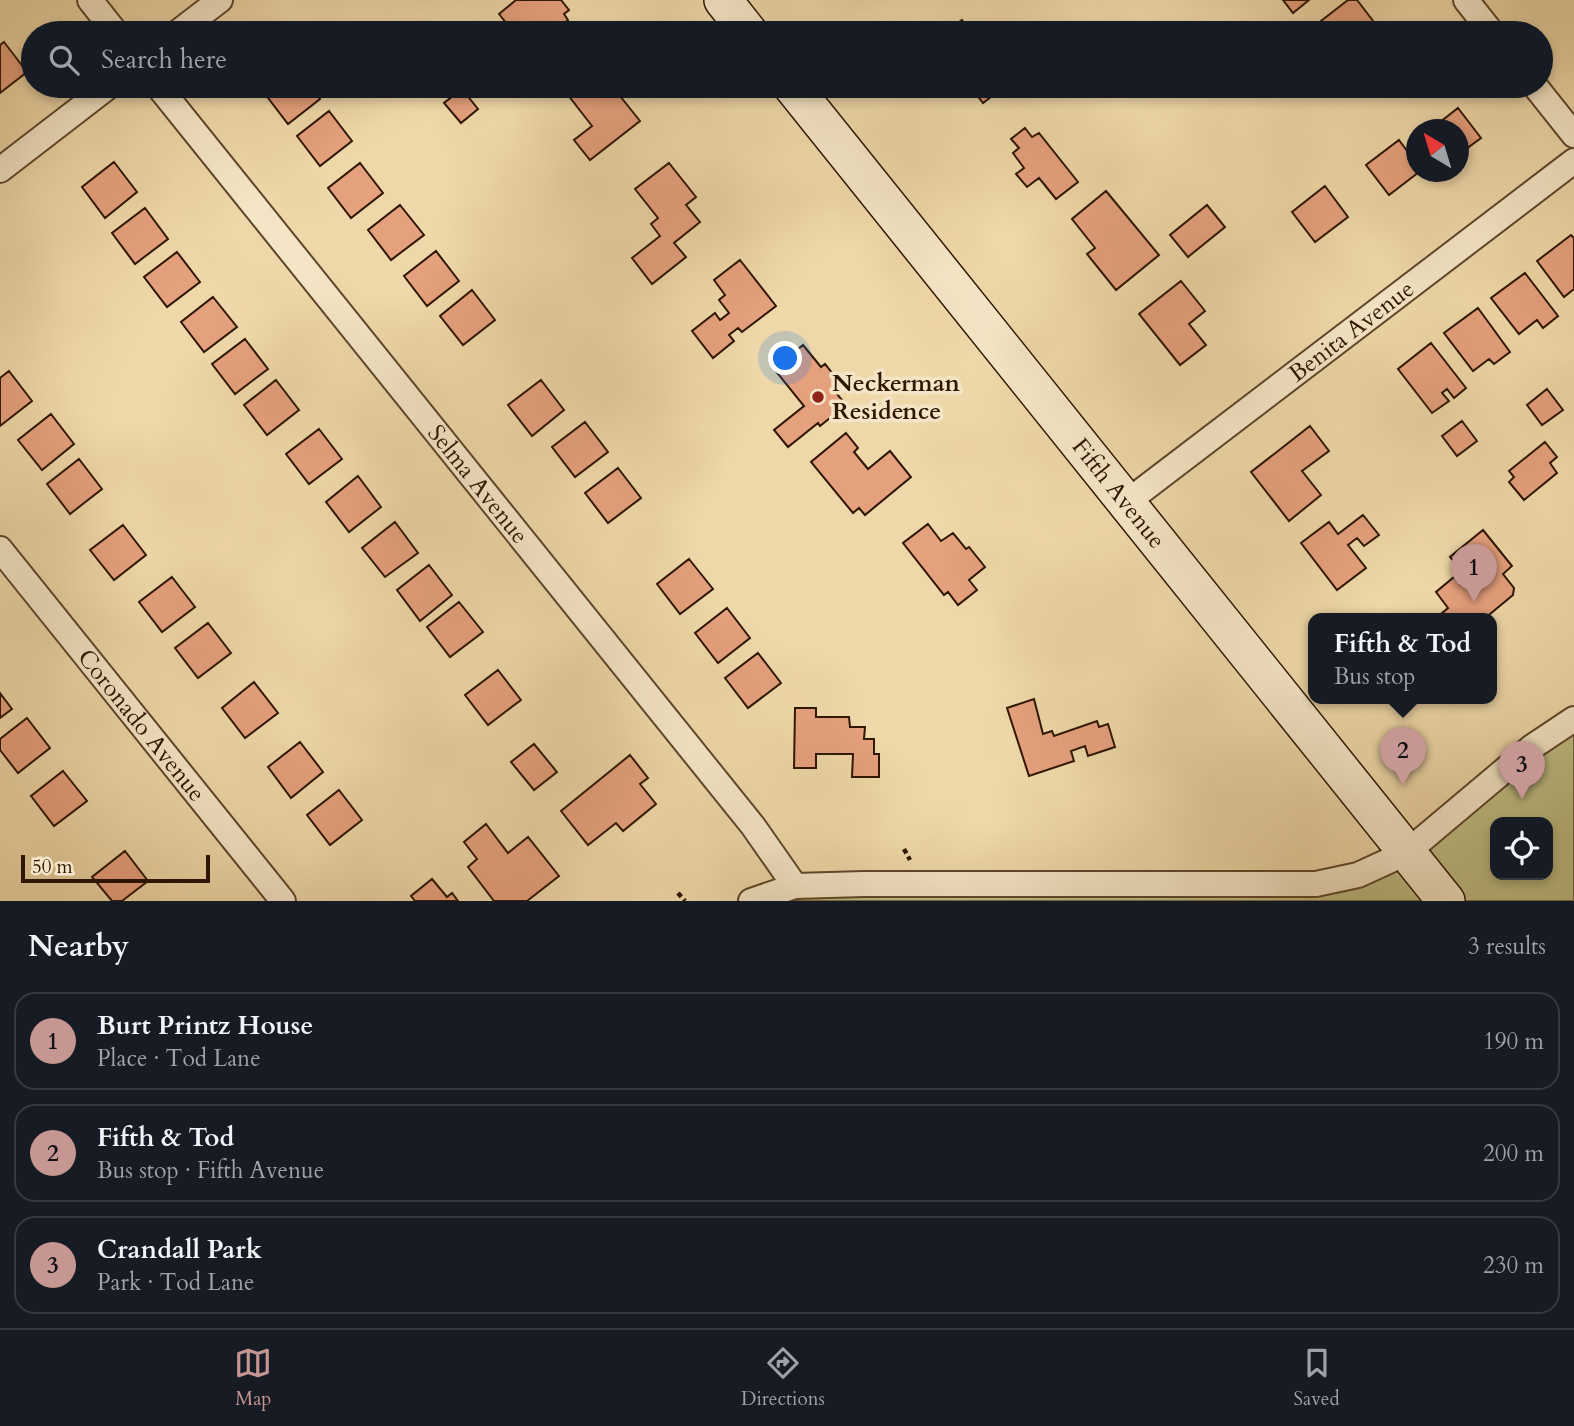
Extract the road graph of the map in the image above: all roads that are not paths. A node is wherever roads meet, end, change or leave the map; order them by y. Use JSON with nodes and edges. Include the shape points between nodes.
{"nodes":[{"id":1,"x":90,"y":0,"type":"edge"},
{"id":2,"x":220,"y":0,"type":"edge"},
{"id":3,"x":723,"y":0,"type":"edge"},
{"id":4,"x":1466,"y":0,"type":"edge"},
{"id":5,"x":107,"y":21,"type":"edge"},
{"id":6,"x":193,"y":21,"type":"edge"},
{"id":7,"x":740,"y":21,"type":"edge"},
{"id":8,"x":1483,"y":21,"type":"edge"},
{"id":9,"x":93,"y":98,"type":"edge"},
{"id":10,"x":168,"y":98,"type":"edge"},
{"id":11,"x":802,"y":98,"type":"edge"},
{"id":12,"x":1545,"y":98,"type":"edge"},
{"id":13,"x":1574,"y":135,"type":"edge"},
{"id":14,"x":1574,"y":161,"type":"edge"},
{"id":15,"x":0,"y":170,"type":"edge"},
{"id":16,"x":1127,"y":502,"type":"junction"},
{"id":17,"x":0,"y":549,"type":"edge"},
{"id":18,"x":1574,"y":719,"type":"edge"},
{"id":19,"x":1406,"y":853,"type":"junction"},
{"id":20,"x":795,"y":886,"type":"junction"},
{"id":21,"x":282,"y":901,"type":"edge"},
{"id":22,"x":751,"y":901,"type":"edge"},
{"id":23,"x":1446,"y":901,"type":"edge"}],
"edges":[{"from":1,"to":5,"type":"street"},
{"from":2,"to":6,"type":"street"},
{"from":3,"to":7,"type":"street"},
{"from":4,"to":8,"type":"street"},
{"from":9,"to":15,"type":"street"},
{"from":10,"to":20,"type":"street","name":"Selma Avenue","via":[[753,826]]},
{"from":11,"to":16,"type":"street","name":"Fifth Avenue"},
{"from":12,"to":13,"type":"street"},
{"from":14,"to":16,"type":"street","name":"Benita Avenue"},
{"from":16,"to":19,"type":"street","name":"Fifth Avenue"},
{"from":17,"to":21,"type":"street","name":"Coronado Avenue"},
{"from":18,"to":19,"type":"street","via":[[1532,747]]},
{"from":19,"to":20,"type":"street","via":[[1358,875],[1316,884]]},
{"from":19,"to":23,"type":"street","name":"Fifth Avenue"},
{"from":20,"to":22,"type":"street"}]}
